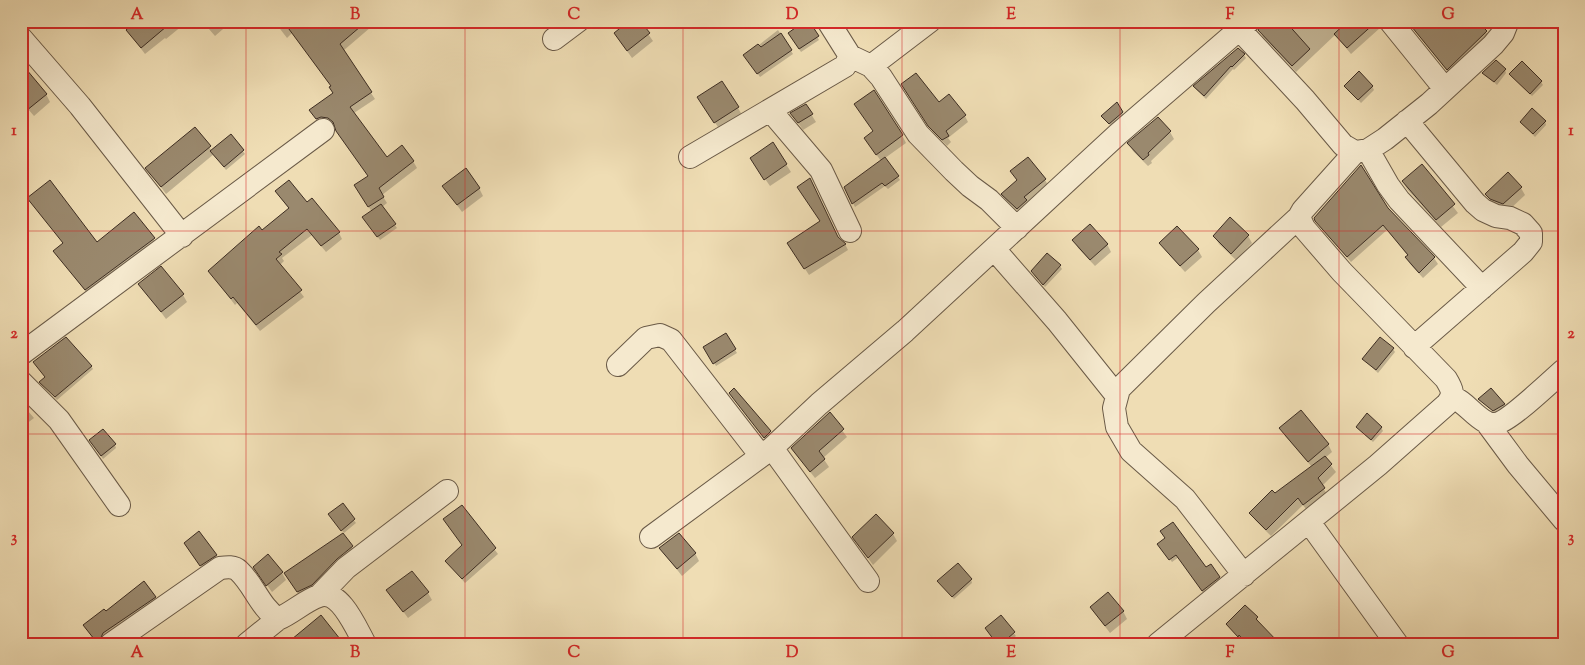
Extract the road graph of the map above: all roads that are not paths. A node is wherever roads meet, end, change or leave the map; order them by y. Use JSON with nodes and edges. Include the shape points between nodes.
{"nodes":[{"id":1,"x":578,"y":21,"type":"edge"},
{"id":2,"x":828,"y":21,"type":"edge"},
{"id":3,"x":930,"y":21,"type":"edge"},
{"id":4,"x":1390,"y":21,"type":"edge"},
{"id":5,"x":1506,"y":21,"type":"edge"},
{"id":6,"x":1240,"y":24,"type":"edge"},
{"id":7,"x":21,"y":38,"type":"edge"},
{"id":8,"x":554,"y":39,"type":"dead end"},
{"id":9,"x":850,"y":56,"type":"junction"},
{"id":10,"x":871,"y":66,"type":"junction"},
{"id":11,"x":1445,"y":90,"type":"junction"},
{"id":12,"x":770,"y":110,"type":"junction"},
{"id":13,"x":1408,"y":121,"type":"junction"},
{"id":14,"x":322,"y":130,"type":"dead end"},
{"id":15,"x":1362,"y":151,"type":"junction"},
{"id":16,"x":690,"y":157,"type":"dead end"},
{"id":17,"x":1299,"y":217,"type":"junction"},
{"id":18,"x":1016,"y":228,"type":"junction"},
{"id":19,"x":850,"y":231,"type":"dead end"},
{"id":20,"x":182,"y":236,"type":"junction"},
{"id":21,"x":994,"y":249,"type":"junction"},
{"id":22,"x":1482,"y":288,"type":"junction"},
{"id":23,"x":1414,"y":347,"type":"junction"},
{"id":24,"x":21,"y":354,"type":"edge"},
{"id":25,"x":618,"y":365,"type":"dead end"},
{"id":26,"x":1564,"y":370,"type":"edge"},
{"id":27,"x":21,"y":382,"type":"edge"},
{"id":28,"x":1117,"y":396,"type":"junction"},
{"id":29,"x":1453,"y":397,"type":"junction"},
{"id":30,"x":1487,"y":423,"type":"junction"},
{"id":31,"x":766,"y":452,"type":"junction"},
{"id":32,"x":447,"y":491,"type":"dead end"},
{"id":33,"x":119,"y":504,"type":"dead end"},
{"id":34,"x":1564,"y":520,"type":"edge"},
{"id":35,"x":1309,"y":522,"type":"junction"},
{"id":36,"x":652,"y":537,"type":"dead end"},
{"id":37,"x":1244,"y":575,"type":"junction"},
{"id":38,"x":868,"y":580,"type":"dead end"},
{"id":39,"x":320,"y":595,"type":"junction"},
{"id":40,"x":278,"y":619,"type":"junction"},
{"id":41,"x":111,"y":644,"type":"edge"},
{"id":42,"x":247,"y":644,"type":"edge"},
{"id":43,"x":365,"y":644,"type":"edge"},
{"id":44,"x":1158,"y":644,"type":"edge"},
{"id":45,"x":1397,"y":644,"type":"edge"}],
"edges":[{"from":1,"to":8,"type":"street"},
{"from":2,"to":9,"type":"street"},
{"from":3,"to":10,"type":"street"},
{"from":4,"to":11,"type":"street"},
{"from":5,"to":11,"type":"street","via":[[1503,34]]},
{"from":6,"to":15,"type":"street","via":[[1343,145]]},
{"from":6,"to":18,"type":"street"},
{"from":7,"to":20,"type":"street","via":[[80,106]]},
{"from":9,"to":10,"type":"street"},
{"from":9,"to":12,"type":"street","via":[[846,66]]},
{"from":10,"to":18,"type":"street","via":[[918,134]]},
{"from":11,"to":13,"type":"street"},
{"from":12,"to":16,"type":"street"},
{"from":12,"to":19,"type":"street","via":[[821,170]]},
{"from":13,"to":15,"type":"street","via":[[1386,139]]},
{"from":13,"to":22,"type":"street","via":[[1483,210],[1523,224],[1531,233],[1531,242],[1524,252]]},
{"from":14,"to":20,"type":"street"},
{"from":15,"to":17,"type":"street"},
{"from":15,"to":22,"type":"street","via":[[1399,200]]},
{"from":17,"to":23,"type":"street","via":[[1304,228],[1342,272]]},
{"from":17,"to":28,"type":"street","via":[[1199,310],[1119,389]]},
{"from":18,"to":21,"type":"street"},
{"from":20,"to":24,"type":"street"},
{"from":21,"to":28,"type":"street"},
{"from":21,"to":31,"type":"street"},
{"from":22,"to":23,"type":"street"},
{"from":23,"to":29,"type":"street","via":[[1446,380]]},
{"from":25,"to":31,"type":"street","via":[[646,338],[660,335],[670,340]]},
{"from":26,"to":30,"type":"street","via":[[1510,417],[1495,424]]},
{"from":27,"to":33,"type":"street","via":[[59,420]]},
{"from":28,"to":37,"type":"street","via":[[1114,408],[1117,427],[1131,451],[1186,499]]},
{"from":29,"to":30,"type":"street"},
{"from":29,"to":35,"type":"street"},
{"from":30,"to":34,"type":"street"},
{"from":31,"to":36,"type":"street"},
{"from":31,"to":38,"type":"street"},
{"from":32,"to":39,"type":"street","via":[[346,568]]},
{"from":35,"to":37,"type":"street"},
{"from":35,"to":45,"type":"street"},
{"from":37,"to":44,"type":"street"},
{"from":39,"to":40,"type":"street"},
{"from":39,"to":43,"type":"street","via":[[332,596],[342,604]]},
{"from":40,"to":41,"type":"street","via":[[270,614],[239,571],[230,567],[220,568]]},
{"from":40,"to":42,"type":"street"}]}
